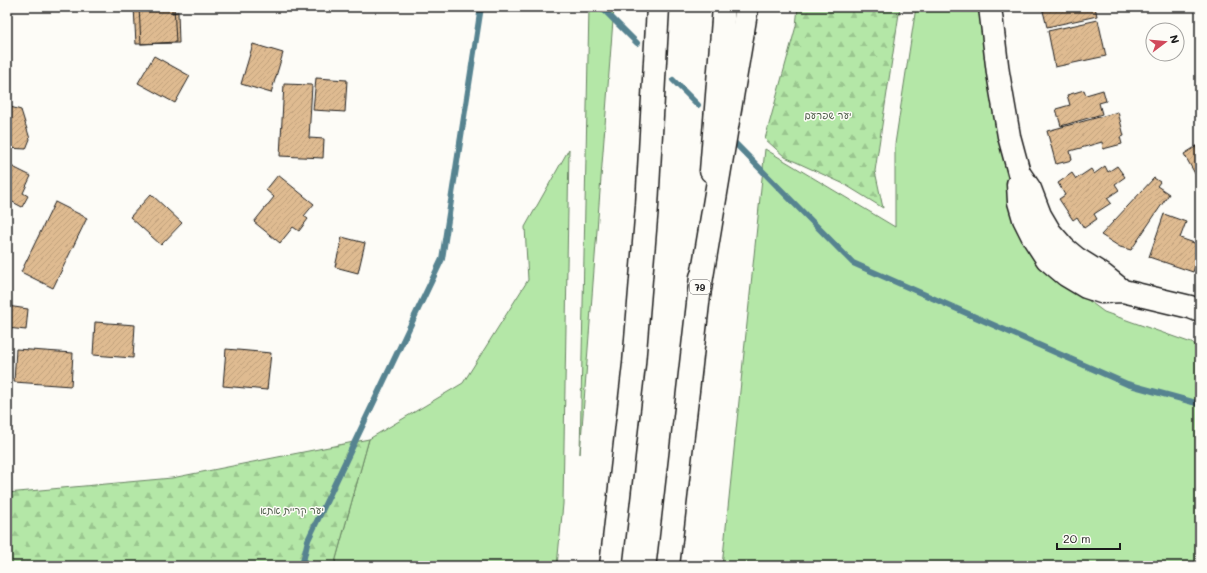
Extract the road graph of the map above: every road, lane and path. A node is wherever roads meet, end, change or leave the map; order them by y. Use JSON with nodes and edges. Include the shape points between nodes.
{"nodes":[{"id":1,"x":658,"y":7,"type":"edge"},
{"id":2,"x":724,"y":7,"type":"edge"},
{"id":3,"x":747,"y":7,"type":"edge"},
{"id":4,"x":990,"y":7,"type":"edge"},
{"id":5,"x":699,"y":295,"type":"junction"},
{"id":6,"x":1200,"y":311,"type":"edge"},
{"id":7,"x":611,"y":566,"type":"edge"},
{"id":8,"x":668,"y":566,"type":"edge"}],
"edges":[{"from":1,"to":7,"type":"main road","via":[[647,206],[634,364]]},
{"from":2,"to":5,"type":"main road","number":"79"},
{"from":3,"to":5,"type":"main road"},
{"from":4,"to":6,"type":"main road","via":[[1009,136],[1019,173],[1030,189],[1050,232],[1076,258],[1123,291],[1190,306]]},
{"from":5,"to":8,"type":"main road","number":"79"}]}
